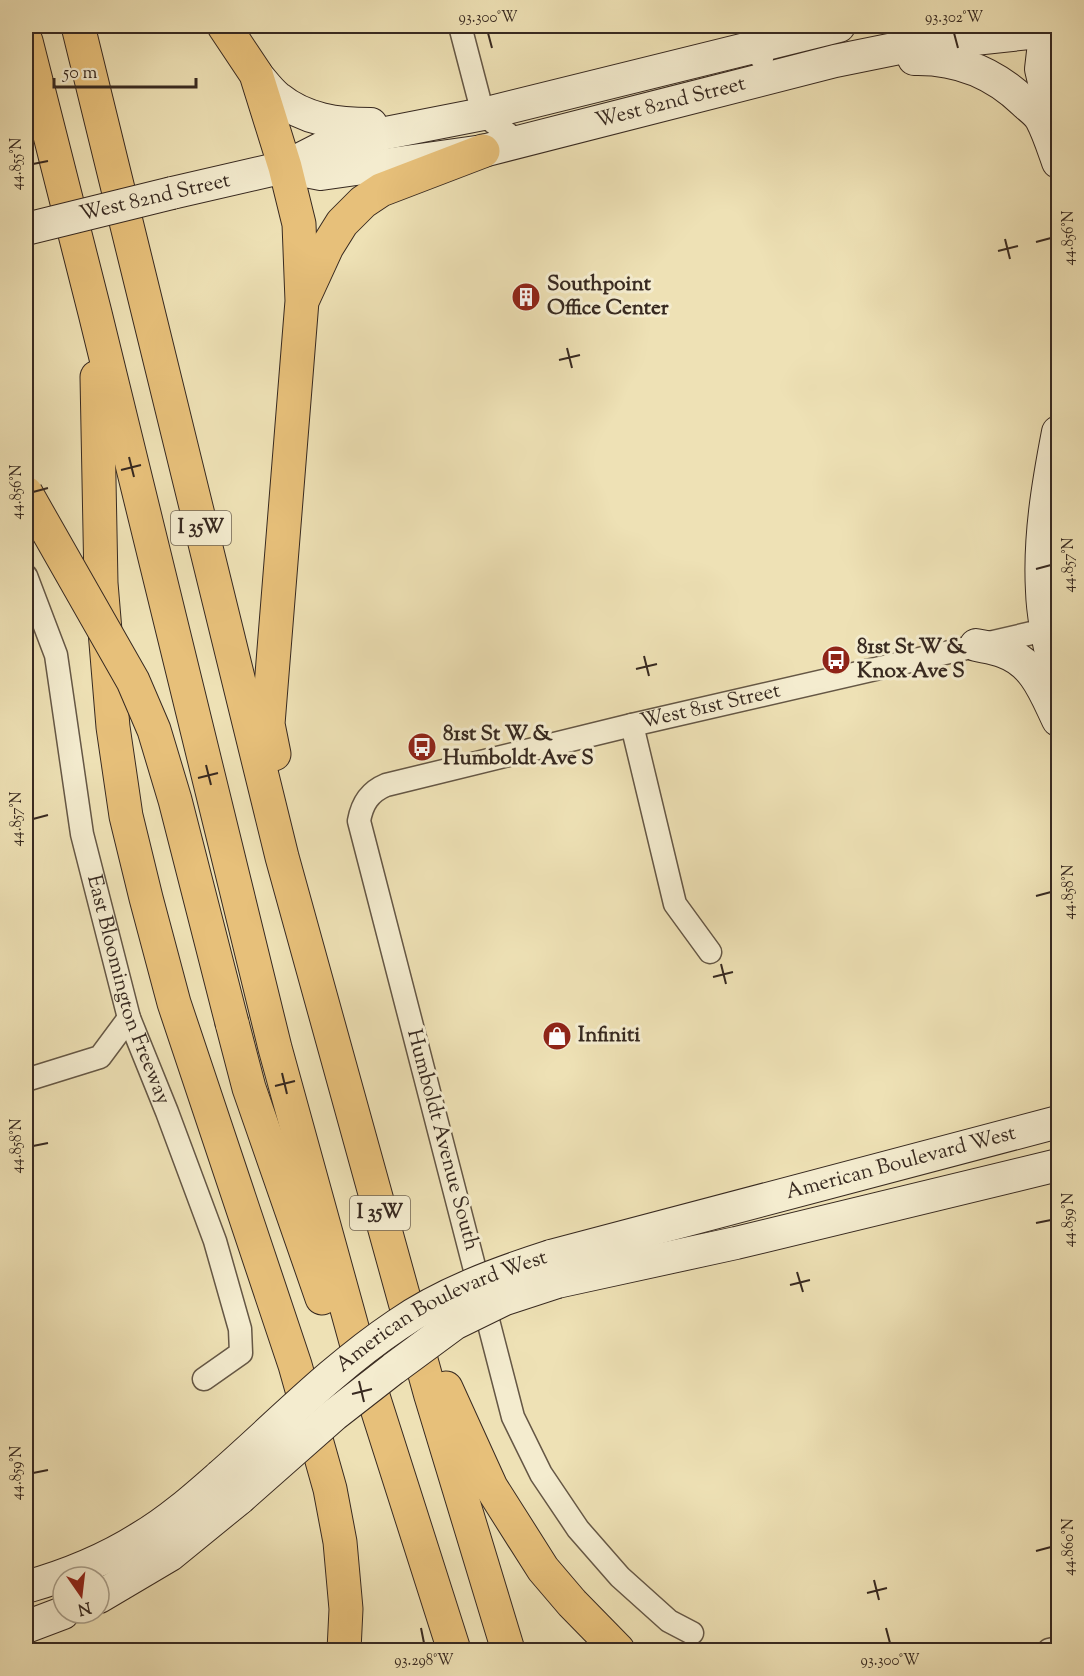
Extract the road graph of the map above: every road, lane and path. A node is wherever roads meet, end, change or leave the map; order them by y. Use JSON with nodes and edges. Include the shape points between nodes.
{"nodes":[{"id":1,"x":78,"y":26,"type":"edge"},
{"id":2,"x":460,"y":26,"type":"edge"},
{"id":3,"x":839,"y":26,"type":"edge"},
{"id":4,"x":232,"y":32,"type":"edge"},
{"id":5,"x":1052,"y":33,"type":"edge"},
{"id":6,"x":757,"y":35,"type":"edge"},
{"id":7,"x":26,"y":41,"type":"edge"},
{"id":8,"x":835,"y":61,"type":"junction"},
{"id":9,"x":256,"y":74,"type":"junction"},
{"id":10,"x":765,"y":78,"type":"junction"},
{"id":11,"x":483,"y":114,"type":"junction"},
{"id":12,"x":438,"y":123,"type":"junction"},
{"id":13,"x":518,"y":142,"type":"junction"},
{"id":14,"x":1059,"y":146,"type":"edge"},
{"id":15,"x":483,"y":151,"type":"junction"},
{"id":16,"x":1059,"y":162,"type":"edge"},
{"id":17,"x":285,"y":167,"type":"junction"},
{"id":18,"x":26,"y":229,"type":"edge"},
{"id":19,"x":302,"y":301,"type":"junction"},
{"id":20,"x":95,"y":313,"type":"junction"},
{"id":21,"x":1059,"y":432,"type":"edge"},
{"id":22,"x":26,"y":493,"type":"edge"},
{"id":23,"x":26,"y":576,"type":"edge"},
{"id":24,"x":1053,"y":628,"type":"edge"},
{"id":25,"x":976,"y":645,"type":"junction"},
{"id":26,"x":1059,"y":686,"type":"edge"},
{"id":27,"x":1059,"y":720,"type":"edge"},
{"id":28,"x":632,"y":725,"type":"junction"},
{"id":29,"x":369,"y":797,"type":"joint"},
{"id":30,"x":710,"y":952,"type":"dead end"},
{"id":31,"x":129,"y":1018,"type":"junction"},
{"id":32,"x":329,"y":1029,"type":"junction"},
{"id":33,"x":26,"y":1080,"type":"edge"},
{"id":34,"x":1059,"y":1122,"type":"edge"},
{"id":35,"x":929,"y":1156,"type":"junction"},
{"id":36,"x":1059,"y":1165,"type":"edge"},
{"id":37,"x":937,"y":1195,"type":"junction"},
{"id":38,"x":554,"y":1269,"type":"junction"},
{"id":39,"x":414,"y":1336,"type":"junction"},
{"id":40,"x":204,"y":1379,"type":"dead end"},
{"id":41,"x":230,"y":1487,"type":"junction"},
{"id":42,"x":405,"y":1497,"type":"junction"},
{"id":43,"x":26,"y":1587,"type":"edge"},
{"id":44,"x":111,"y":1590,"type":"edge"},
{"id":45,"x":51,"y":1618,"type":"edge"},
{"id":46,"x":26,"y":1627,"type":"edge"},
{"id":47,"x":692,"y":1634,"type":"dead end"},
{"id":48,"x":1059,"y":1648,"type":"edge"},
{"id":49,"x":341,"y":1650,"type":"edge"},
{"id":50,"x":454,"y":1650,"type":"edge"},
{"id":51,"x":508,"y":1650,"type":"edge"},
{"id":52,"x":618,"y":1650,"type":"edge"},
{"id":53,"x":1049,"y":1650,"type":"edge"}],
"edges":[{"from":1,"to":32,"type":"highway","number":"I 35W","via":[[282,857]]},
{"from":2,"to":11,"type":"street"},
{"from":3,"to":6,"type":"street","name":"West 82nd Street"},
{"from":4,"to":9,"type":"highway"},
{"from":5,"to":8,"type":"street","name":"West 82nd Street","via":[[909,46]]},
{"from":5,"to":14,"type":"street","via":[[1041,69]]},
{"from":6,"to":10,"type":"street"},
{"from":6,"to":11,"type":"street","name":"West 82nd Street"},
{"from":7,"to":20,"type":"highway","number":"I 35W"},
{"from":8,"to":10,"type":"street","name":"West 82nd Street"},
{"from":8,"to":16,"type":"street","via":[[930,58],[989,76],[1008,87],[1040,117]]},
{"from":9,"to":12,"type":"street","via":[[278,98],[326,122]]},
{"from":9,"to":17,"type":"highway"},
{"from":10,"to":13,"type":"street","name":"West 82nd Street"},
{"from":11,"to":12,"type":"street","name":"West 82nd Street"},
{"from":11,"to":13,"type":"street"},
{"from":12,"to":17,"type":"street","name":"West 82nd Street","via":[[330,144]]},
{"from":13,"to":15,"type":"street","name":"West 82nd Street"},
{"from":15,"to":17,"type":"street","name":"West 82nd Street","via":[[321,174]]},
{"from":15,"to":19,"type":"highway","via":[[381,190],[363,202],[327,247]]},
{"from":17,"to":18,"type":"street","name":"West 82nd Street","bridge":true},
{"from":17,"to":19,"type":"highway","via":[[299,224]]},
{"from":19,"to":32,"type":"highway","via":[[268,724]]},
{"from":20,"to":42,"type":"highway","number":"I 35W","via":[[275,1048],[358,1349]]},
{"from":20,"to":49,"type":"highway","via":[[101,584],[113,727],[126,816],[174,1003],[295,1365],[327,1478],[340,1542],[346,1610]]},
{"from":21,"to":24,"type":"street","via":[[1046,493],[1042,548],[1042,593]]},
{"from":22,"to":42,"type":"highway","bridge":true,"via":[[133,681],[154,730],[249,1088],[351,1378]]},
{"from":23,"to":31,"type":"street","name":"East Bloomington Freeway","via":[[56,655],[82,834]]},
{"from":24,"to":25,"type":"street","name":"West 81st Street"},
{"from":24,"to":26,"type":"street"},
{"from":25,"to":27,"type":"street","via":[[1004,652],[1029,667]]},
{"from":25,"to":28,"type":"street","name":"West 81st Street"},
{"from":28,"to":29,"type":"street","name":"West 81st Street","via":[[386,785]]},
{"from":28,"to":30,"type":"street","via":[[675,904]]},
{"from":29,"to":47,"type":"street","name":"Humboldt Avenue South","via":[[359,821],[513,1417],[541,1474],[578,1529],[620,1577],[669,1621]]},
{"from":31,"to":33,"type":"street","via":[[100,1058]]},
{"from":31,"to":40,"type":"street","name":"East Bloomington Freeway","via":[[215,1241],[240,1329],[241,1353]]},
{"from":32,"to":39,"type":"highway","number":"I 35W"},
{"from":34,"to":35,"type":"street","name":"American Boulevard West"},
{"from":35,"to":37,"type":"street"},
{"from":35,"to":38,"type":"street","name":"American Boulevard West"},
{"from":36,"to":37,"type":"street","name":"American Boulevard West"},
{"from":37,"to":38,"type":"street","name":"American Boulevard West","via":[[736,1243]]},
{"from":38,"to":41,"type":"street","name":"American Boulevard West","bridge":true,"via":[[454,1324]]},
{"from":39,"to":51,"type":"highway","number":"I 35W"},
{"from":39,"to":52,"type":"highway","via":[[447,1389],[490,1487],[543,1569]]},
{"from":41,"to":43,"type":"street","name":"American Boulevard West","via":[[183,1508],[140,1539],[92,1563]]},
{"from":41,"to":44,"type":"street","name":"American Boulevard West","via":[[170,1555]]},
{"from":42,"to":50,"type":"highway","number":"I 35W"},
{"from":45,"to":46,"type":"street"},
{"from":48,"to":53,"type":"street"}]}
